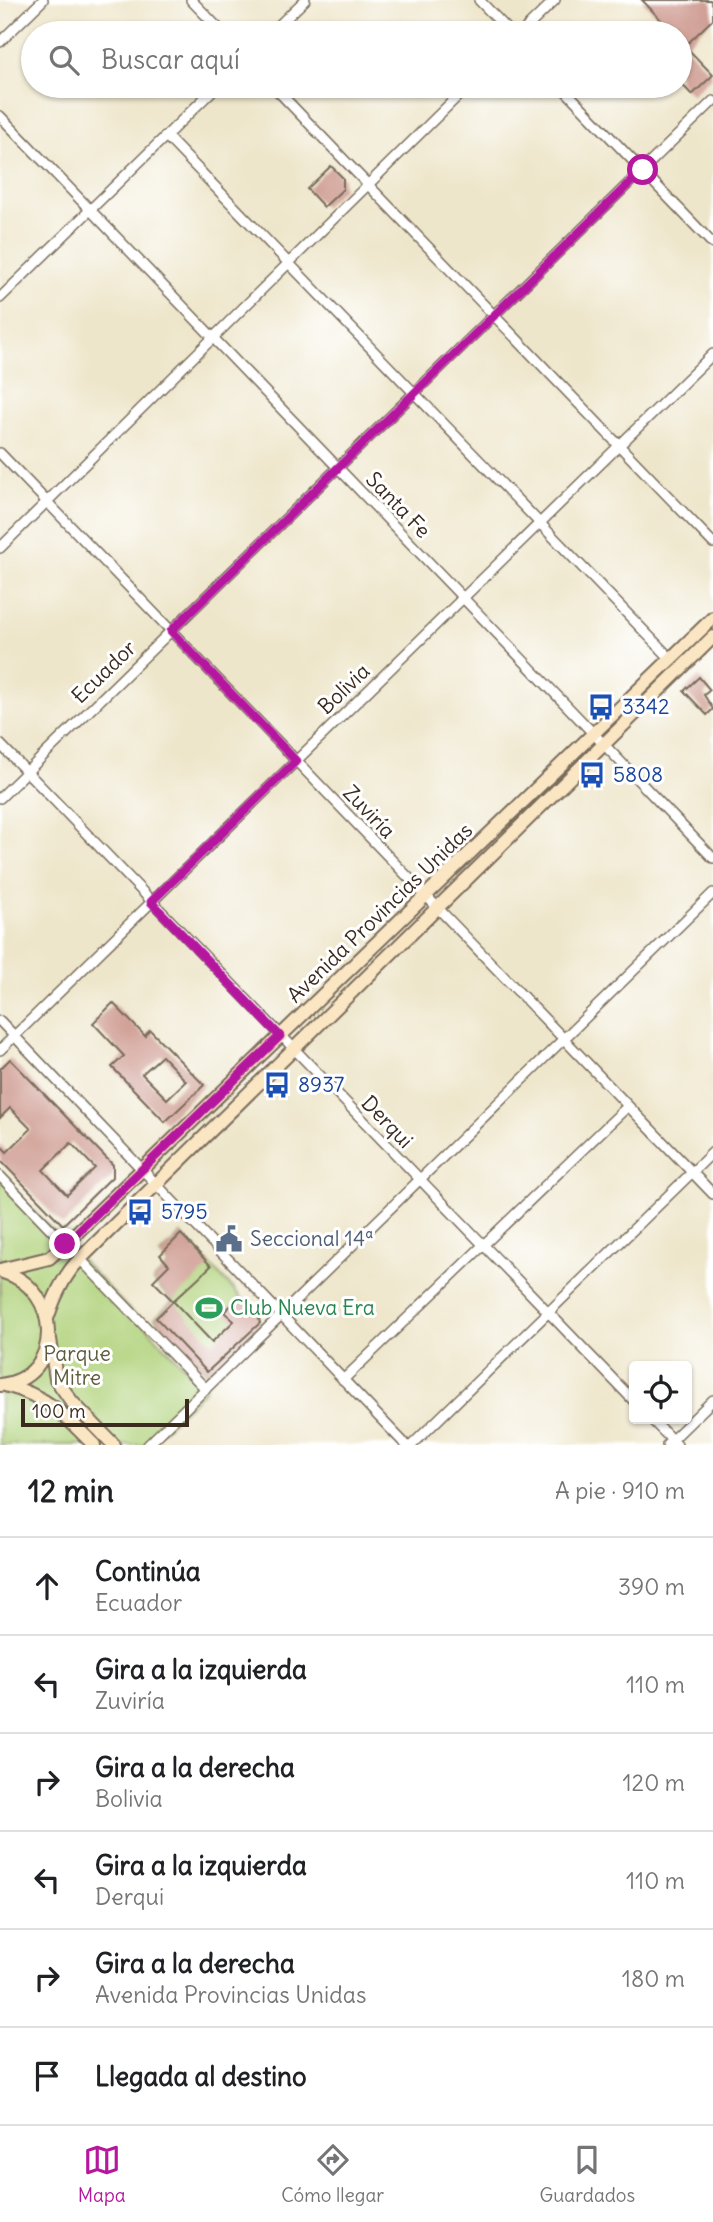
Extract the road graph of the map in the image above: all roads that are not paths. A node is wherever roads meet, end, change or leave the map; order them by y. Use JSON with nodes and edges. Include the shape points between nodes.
{"nodes":[{"id":1,"x":43,"y":0,"type":"edge"},
{"id":2,"x":191,"y":0,"type":"edge"},
{"id":3,"x":305,"y":0,"type":"edge"},
{"id":4,"x":479,"y":0,"type":"edge"},
{"id":5,"x":555,"y":0,"type":"edge"},
{"id":6,"x":21,"y":21,"type":"edge"},
{"id":7,"x":22,"y":21,"type":"edge"},
{"id":8,"x":211,"y":21,"type":"edge"},
{"id":9,"x":283,"y":21,"type":"edge"},
{"id":10,"x":499,"y":21,"type":"edge"},
{"id":11,"x":533,"y":21,"type":"edge"},
{"id":12,"x":0,"y":42,"type":"edge"},
{"id":13,"x":205,"y":98,"type":"edge"},
{"id":14,"x":285,"y":98,"type":"edge"},
{"id":15,"x":456,"y":98,"type":"edge"},
{"id":16,"x":573,"y":98,"type":"edge"},
{"id":17,"x":713,"y":101,"type":"edge"},
{"id":18,"x":0,"y":117,"type":"edge"},
{"id":19,"x":166,"y":136,"type":"junction"},
{"id":20,"x":643,"y":170,"type":"junction"},
{"id":21,"x":368,"y":184,"type":"junction"},
{"id":22,"x":90,"y":210,"type":"junction"},
{"id":23,"x":713,"y":244,"type":"edge"},
{"id":24,"x":289,"y":263,"type":"junction"},
{"id":25,"x":0,"y":298,"type":"edge"},
{"id":26,"x":494,"y":315,"type":"junction"},
{"id":27,"x":213,"y":338,"type":"junction"},
{"id":28,"x":713,"y":354,"type":"edge"},
{"id":29,"x":414,"y":393,"type":"junction"},
{"id":30,"x":619,"y":446,"type":"junction"},
{"id":31,"x":0,"y":453,"type":"edge"},
{"id":32,"x":338,"y":468,"type":"junction"},
{"id":33,"x":47,"y":502,"type":"junction"},
{"id":34,"x":540,"y":523,"type":"junction"},
{"id":35,"x":713,"y":543,"type":"edge"},
{"id":36,"x":0,"y":548,"type":"edge"},
{"id":37,"x":463,"y":598,"type":"junction"},
{"id":38,"x":713,"y":618,"type":"edge"},
{"id":39,"x":171,"y":631,"type":"junction"},
{"id":40,"x":713,"y":637,"type":"edge"},
{"id":41,"x":671,"y":659,"type":"junction"},
{"id":42,"x":593,"y":734,"type":"junction"},
{"id":43,"x":0,"y":744,"type":"edge"},
{"id":44,"x":604,"y":744,"type":"junction"},
{"id":45,"x":296,"y":761,"type":"junction"},
{"id":46,"x":27,"y":772,"type":"junction"},
{"id":47,"x":0,"y":798,"type":"edge"},
{"id":48,"x":713,"y":858,"type":"edge"},
{"id":49,"x":713,"y":892,"type":"edge"},
{"id":50,"x":426,"y":896,"type":"junction"},
{"id":51,"x":151,"y":902,"type":"junction"},
{"id":52,"x":437,"y":908,"type":"junction"},
{"id":53,"x":0,"y":1021,"type":"edge"},
{"id":54,"x":14,"y":1036,"type":"junction"},
{"id":55,"x":280,"y":1036,"type":"junction"},
{"id":56,"x":564,"y":1039,"type":"junction"},
{"id":57,"x":0,"y":1049,"type":"edge"},
{"id":58,"x":293,"y":1050,"type":"junction"},
{"id":59,"x":628,"y":1106,"type":"junction"},
{"id":60,"x":713,"y":1152,"type":"edge"},
{"id":61,"x":142,"y":1169,"type":"junction"},
{"id":62,"x":692,"y":1172,"type":"junction"},
{"id":63,"x":0,"y":1176,"type":"edge"},
{"id":64,"x":419,"y":1180,"type":"junction"},
{"id":65,"x":157,"y":1184,"type":"junction"},
{"id":66,"x":713,"y":1194,"type":"edge"},
{"id":67,"x":65,"y":1244,"type":"junction"},
{"id":68,"x":484,"y":1246,"type":"junction"},
{"id":69,"x":80,"y":1259,"type":"junction"},
{"id":70,"x":0,"y":1271,"type":"edge"},
{"id":71,"x":548,"y":1313,"type":"junction"},
{"id":72,"x":281,"y":1315,"type":"junction"},
{"id":73,"x":48,"y":1316,"type":"junction"},
{"id":74,"x":49,"y":1332,"type":"junction"},
{"id":75,"x":344,"y":1380,"type":"junction"},
{"id":76,"x":3,"y":1385,"type":"edge"},
{"id":77,"x":206,"y":1389,"type":"junction"},
{"id":78,"x":629,"y":1396,"type":"edge"},
{"id":79,"x":713,"y":1400,"type":"edge"},
{"id":80,"x":655,"y":1424,"type":"edge"},
{"id":81,"x":672,"y":1443,"type":"edge"},
{"id":82,"x":94,"y":1445,"type":"edge"},
{"id":83,"x":114,"y":1445,"type":"edge"},
{"id":84,"x":148,"y":1445,"type":"edge"},
{"id":85,"x":406,"y":1445,"type":"edge"},
{"id":86,"x":412,"y":1445,"type":"edge"}],
"edges":[{"from":1,"to":7,"type":"street"},
{"from":2,"to":8,"type":"street"},
{"from":3,"to":9,"type":"street"},
{"from":4,"to":10,"type":"street"},
{"from":5,"to":11,"type":"street"},
{"from":6,"to":12,"type":"street"},
{"from":13,"to":19,"type":"street"},
{"from":14,"to":21,"type":"street"},
{"from":15,"to":21,"type":"street"},
{"from":16,"to":20,"type":"street"},
{"from":17,"to":20,"type":"street","name":"Ecuador"},
{"from":18,"to":22,"type":"street","name":"Santa Fe"},
{"from":19,"to":22,"type":"street"},
{"from":19,"to":24,"type":"street"},
{"from":20,"to":23,"type":"street"},
{"from":20,"to":26,"type":"street","name":"Ecuador"},
{"from":21,"to":24,"type":"street"},
{"from":21,"to":26,"type":"street"},
{"from":22,"to":25,"type":"street"},
{"from":22,"to":27,"type":"street","name":"Santa Fe"},
{"from":24,"to":27,"type":"street"},
{"from":24,"to":29,"type":"street"},
{"from":26,"to":29,"type":"street","name":"Ecuador"},
{"from":26,"to":30,"type":"street"},
{"from":27,"to":32,"type":"street","name":"Santa Fe"},
{"from":27,"to":33,"type":"street"},
{"from":28,"to":30,"type":"street","name":"Bolivia"},
{"from":29,"to":32,"type":"street","name":"Ecuador"},
{"from":29,"to":34,"type":"street"},
{"from":30,"to":34,"type":"street","name":"Bolivia"},
{"from":30,"to":35,"type":"street"},
{"from":31,"to":33,"type":"street","name":"Zuviría"},
{"from":32,"to":37,"type":"street","name":"Santa Fe"},
{"from":32,"to":39,"type":"street","name":"Ecuador"},
{"from":33,"to":36,"type":"street"},
{"from":33,"to":39,"type":"street","name":"Zuviría"},
{"from":34,"to":37,"type":"street","name":"Bolivia"},
{"from":34,"to":41,"type":"street"},
{"from":37,"to":42,"type":"street","name":"Santa Fe"},
{"from":37,"to":45,"type":"street","name":"Bolivia"},
{"from":38,"to":41,"type":"main road","name":"Avenida Provincias Unidas"},
{"from":39,"to":45,"type":"street","name":"Zuviría"},
{"from":39,"to":46,"type":"street","name":"Ecuador"},
{"from":40,"to":44,"type":"main road","name":"Avenida Provincias Unidas"},
{"from":41,"to":42,"type":"main road","name":"Avenida Provincias Unidas"},
{"from":42,"to":44,"type":"street","name":"Santa Fe"},
{"from":42,"to":50,"type":"main road","name":"Avenida Provincias Unidas"},
{"from":43,"to":46,"type":"street","name":"Derqui"},
{"from":44,"to":48,"type":"street","name":"Santa Fe"},
{"from":44,"to":52,"type":"main road","name":"Avenida Provincias Unidas"},
{"from":45,"to":50,"type":"street","name":"Zuviría"},
{"from":45,"to":51,"type":"street","name":"Bolivia"},
{"from":46,"to":47,"type":"street","name":"Ecuador"},
{"from":46,"to":51,"type":"street","name":"Derqui"},
{"from":49,"to":56,"type":"street"},
{"from":50,"to":52,"type":"street","name":"Zuviría"},
{"from":50,"to":55,"type":"main road","name":"Avenida Provincias Unidas"},
{"from":51,"to":54,"type":"street","name":"Bolivia"},
{"from":51,"to":55,"type":"street","name":"Derqui"},
{"from":52,"to":56,"type":"street","name":"Zuviría"},
{"from":52,"to":58,"type":"main road","name":"Avenida Provincias Unidas"},
{"from":53,"to":54,"type":"street"},
{"from":54,"to":57,"type":"street","name":"Bolivia"},
{"from":54,"to":61,"type":"street"},
{"from":55,"to":58,"type":"street","name":"Derqui"},
{"from":55,"to":61,"type":"main road","name":"Avenida Provincias Unidas"},
{"from":56,"to":59,"type":"street","name":"Zuviría"},
{"from":56,"to":64,"type":"street"},
{"from":58,"to":64,"type":"street","name":"Derqui"},
{"from":58,"to":65,"type":"main road","name":"Avenida Provincias Unidas"},
{"from":59,"to":62,"type":"street","name":"Zuviría"},
{"from":59,"to":68,"type":"street"},
{"from":60,"to":62,"type":"street"},
{"from":61,"to":65,"type":"street"},
{"from":61,"to":67,"type":"main road","name":"Avenida Provincias Unidas"},
{"from":62,"to":66,"type":"street","name":"Zuviría"},
{"from":62,"to":71,"type":"street"},
{"from":63,"to":67,"type":"street"},
{"from":64,"to":68,"type":"street","name":"Derqui"},
{"from":64,"to":72,"type":"street"},
{"from":65,"to":69,"type":"main road","name":"Avenida Provincias Unidas"},
{"from":65,"to":72,"type":"street"},
{"from":67,"to":70,"type":"main road","name":"Avenida Provincias Unidas","via":[[48,1258]]},
{"from":68,"to":71,"type":"street","name":"Derqui"},
{"from":68,"to":75,"type":"street"},
{"from":69,"to":73,"type":"main road","name":"Avenida Provincias Unidas","via":[[60,1287]]},
{"from":69,"to":77,"type":"street"},
{"from":70,"to":73,"type":"main road","via":[[30,1286]]},
{"from":71,"to":78,"type":"street","name":"Derqui"},
{"from":71,"to":86,"type":"street"},
{"from":72,"to":75,"type":"street"},
{"from":72,"to":77,"type":"street"},
{"from":73,"to":74,"type":"main road"},
{"from":74,"to":76,"type":"main road","via":[[36,1365]]},
{"from":74,"to":83,"type":"main road","via":[[56,1379]]},
{"from":75,"to":85,"type":"street"},
{"from":76,"to":82,"type":"main road","via":[[50,1402]]},
{"from":77,"to":84,"type":"street"},
{"from":79,"to":81,"type":"street"},
{"from":80,"to":81,"type":"street"}]}
